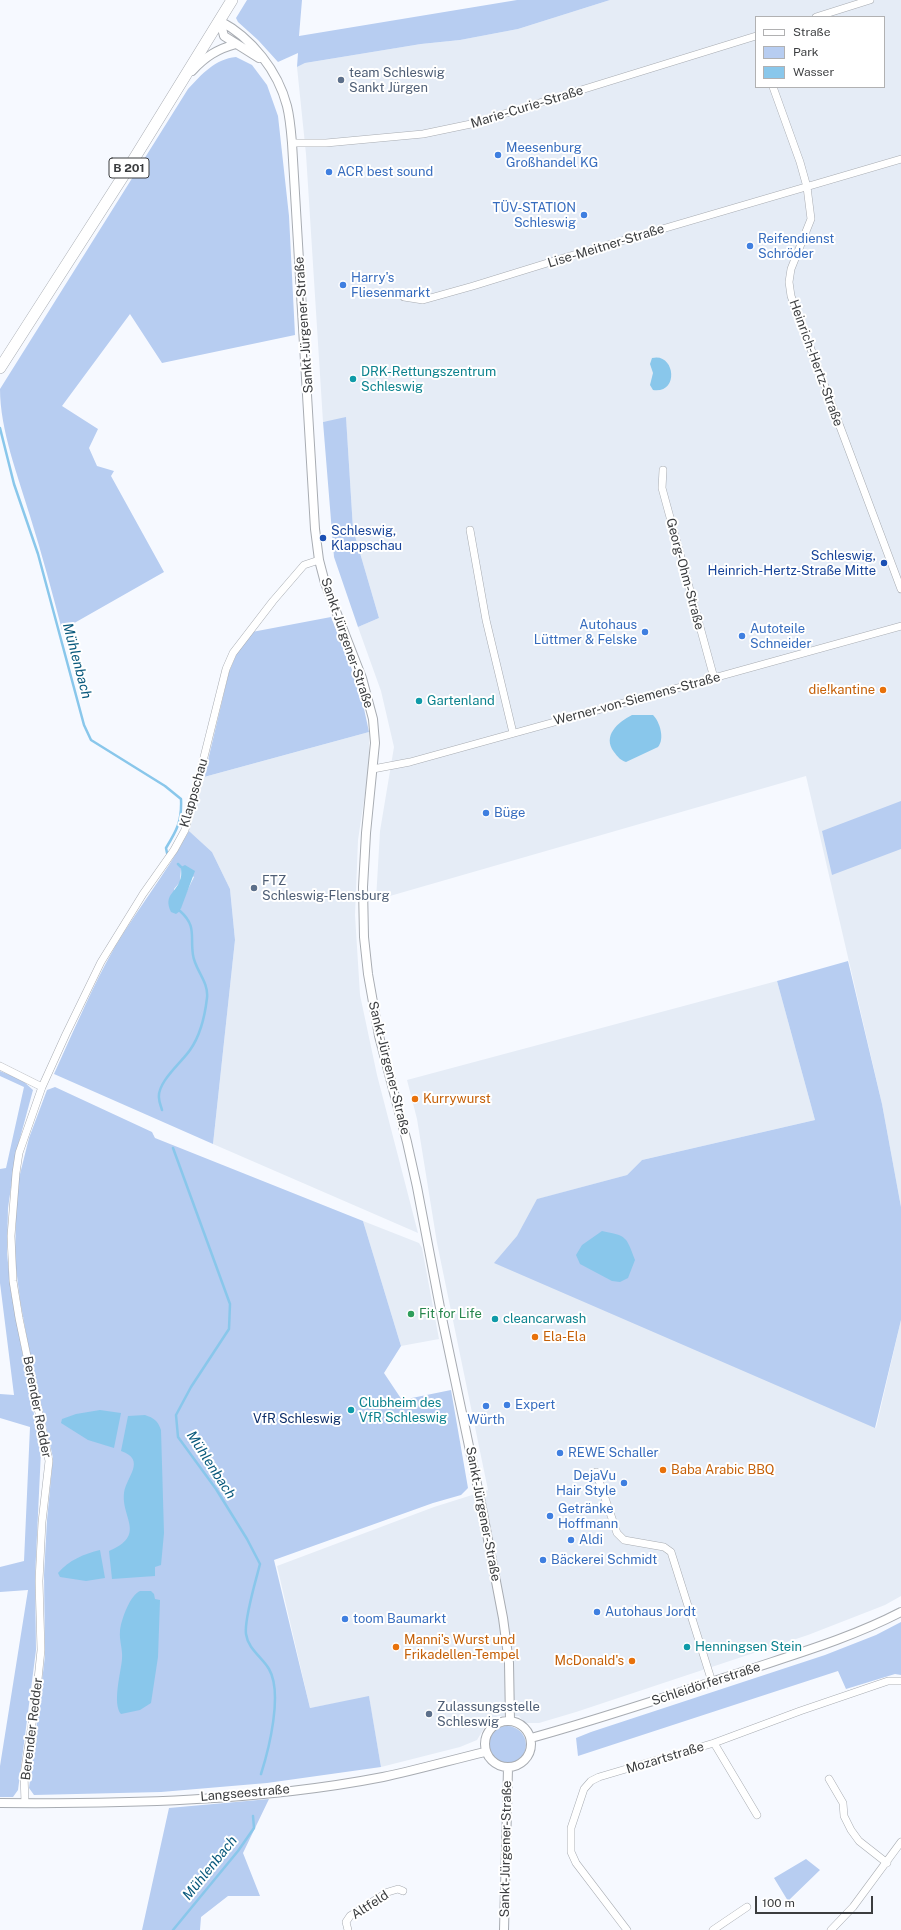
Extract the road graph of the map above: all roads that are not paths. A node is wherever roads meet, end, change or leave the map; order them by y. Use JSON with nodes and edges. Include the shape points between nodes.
{"nodes":[{"id":1,"x":232,"y":0,"type":"edge"},
{"id":2,"x":870,"y":0,"type":"edge"},
{"id":3,"x":819,"y":16,"type":"edge"},
{"id":4,"x":220,"y":21,"type":"junction"},
{"id":5,"x":755,"y":37,"type":"edge"},
{"id":6,"x":236,"y":44,"type":"junction"},
{"id":7,"x":266,"y":61,"type":"junction"},
{"id":8,"x":181,"y":83,"type":"junction"},
{"id":9,"x":773,"y":88,"type":"edge"},
{"id":10,"x":292,"y":143,"type":"junction"},
{"id":11,"x":901,"y":159,"type":"edge"},
{"id":12,"x":807,"y":187,"type":"junction"},
{"id":13,"x":404,"y":297,"type":"dead end"},
{"id":14,"x":0,"y":368,"type":"edge"},
{"id":15,"x":663,"y":470,"type":"dead end"},
{"id":16,"x":470,"y":530,"type":"dead end"},
{"id":17,"x":319,"y":560,"type":"junction"},
{"id":18,"x":901,"y":589,"type":"edge"},
{"id":19,"x":901,"y":626,"type":"edge"},
{"id":20,"x":714,"y":678,"type":"junction"},
{"id":21,"x":513,"y":733,"type":"junction"},
{"id":22,"x":373,"y":769,"type":"junction"},
{"id":23,"x":0,"y":1066,"type":"edge"},
{"id":24,"x":46,"y":1078,"type":"joint"},
{"id":25,"x":42,"y":1087,"type":"junction"},
{"id":26,"x":596,"y":1472,"type":"dead end"},
{"id":27,"x":901,"y":1612,"type":"edge"},
{"id":28,"x":901,"y":1680,"type":"edge"},
{"id":29,"x":712,"y":1682,"type":"junction"},
{"id":30,"x":510,"y":1721,"type":"junction"},
{"id":31,"x":531,"y":1738,"type":"junction"},
{"id":32,"x":714,"y":1743,"type":"junction"},
{"id":33,"x":486,"y":1752,"type":"junction"},
{"id":34,"x":508,"y":1768,"type":"junction"},
{"id":35,"x":829,"y":1779,"type":"dead end"},
{"id":36,"x":0,"y":1803,"type":"edge"},
{"id":37,"x":25,"y":1803,"type":"junction"},
{"id":38,"x":757,"y":1815,"type":"dead end"},
{"id":39,"x":901,"y":1842,"type":"edge"},
{"id":40,"x":886,"y":1863,"type":"junction"},
{"id":41,"x":403,"y":1891,"type":"dead end"},
{"id":42,"x":747,"y":1907,"type":"dead end"},
{"id":43,"x":348,"y":1930,"type":"edge"},
{"id":44,"x":504,"y":1930,"type":"edge"},
{"id":45,"x":627,"y":1930,"type":"edge"},
{"id":46,"x":713,"y":1930,"type":"edge"},
{"id":47,"x":832,"y":1930,"type":"edge"}],
"edges":[{"from":1,"to":4,"type":"main road","number":"B 201"},
{"from":2,"to":3,"type":"street"},
{"from":4,"to":6,"type":"street","via":[[224,36]]},
{"from":4,"to":7,"type":"street","name":"Sankt-Jürgener-Straße","via":[[245,38]]},
{"from":4,"to":8,"type":"main road","number":"B 201"},
{"from":5,"to":10,"type":"street","name":"Marie-Curie-Straße","via":[[470,124],[415,135],[326,143]]},
{"from":6,"to":7,"type":"street"},
{"from":6,"to":8,"type":"street","via":[[210,54]]},
{"from":7,"to":10,"type":"street","name":"Sankt-Jürgener-Straße","via":[[282,89],[288,108]]},
{"from":8,"to":14,"type":"main road","number":"B 201"},
{"from":9,"to":12,"type":"street","name":"Heinrich-Hertz-Straße"},
{"from":10,"to":17,"type":"street","name":"Sankt-Jürgener-Straße"},
{"from":11,"to":12,"type":"street","name":"Lise-Meitner-Straße"},
{"from":12,"to":13,"type":"street","name":"Lise-Meitner-Straße","via":[[423,300]]},
{"from":12,"to":18,"type":"street","name":"Heinrich-Hertz-Straße","via":[[811,219],[791,269],[791,296]]},
{"from":15,"to":20,"type":"street","name":"Georg-Ohm-Straße","via":[[662,488]]},
{"from":16,"to":21,"type":"street","via":[[486,620]]},
{"from":17,"to":22,"type":"street","name":"Sankt-Jürgener-Straße","via":[[325,583],[370,703],[375,742]]},
{"from":17,"to":24,"type":"street","name":"Klappschau","via":[[304,565],[272,601],[233,653],[226,669],[185,830],[101,962]]},
{"from":19,"to":20,"type":"street","name":"Werner-von-Siemens-Straße"},
{"from":20,"to":21,"type":"street","name":"Werner-von-Siemens-Straße"},
{"from":21,"to":22,"type":"street","name":"Werner-von-Siemens-Straße","via":[[410,762]]},
{"from":22,"to":30,"type":"street","name":"Sankt-Jürgener-Straße","via":[[363,887],[368,974],[379,1036],[408,1142],[503,1618],[509,1663]]},
{"from":23,"to":25,"type":"street"},
{"from":24,"to":25,"type":"street","name":"Berender Redder"},
{"from":25,"to":37,"type":"street","name":"Berender Redder","via":[[19,1154],[13,1190],[11,1236],[13,1281],[19,1318],[49,1461],[40,1567],[41,1650],[24,1774]]},
{"from":26,"to":29,"type":"street","via":[[617,1533],[624,1540],[664,1547],[671,1552]]},
{"from":27,"to":29,"type":"street","name":"Schleidörferstraße","via":[[799,1653]]},
{"from":28,"to":32,"type":"street","name":"Mozartstraße","via":[[888,1681]]},
{"from":29,"to":31,"type":"street","name":"Schleidörferstraße"},
{"from":30,"to":31,"type":"street","via":[[523,1726]]},
{"from":30,"to":33,"type":"street","via":[[495,1724],[489,1730],[484,1744]]},
{"from":31,"to":34,"type":"street","via":[[527,1758],[516,1767]]},
{"from":32,"to":38,"type":"street"},
{"from":32,"to":45,"type":"street","name":"Mozartstraße","via":[[599,1777],[584,1789],[571,1828],[571,1852],[576,1863]]},
{"from":33,"to":34,"type":"street","via":[[494,1764]]},
{"from":33,"to":37,"type":"street","name":"Langseestraße","via":[[382,1777],[272,1792],[160,1800]]},
{"from":34,"to":44,"type":"street","name":"Sankt-Jürgener-Straße"},
{"from":35,"to":40,"type":"street","via":[[843,1803],[844,1816],[851,1830],[859,1841]]},
{"from":36,"to":37,"type":"street","name":"Langseestraße"},
{"from":39,"to":40,"type":"street"},
{"from":40,"to":47,"type":"street"},
{"from":41,"to":43,"type":"street","name":"Altfeld","via":[[398,1889],[388,1892],[350,1916],[346,1922]]},
{"from":42,"to":46,"type":"street"}]}
